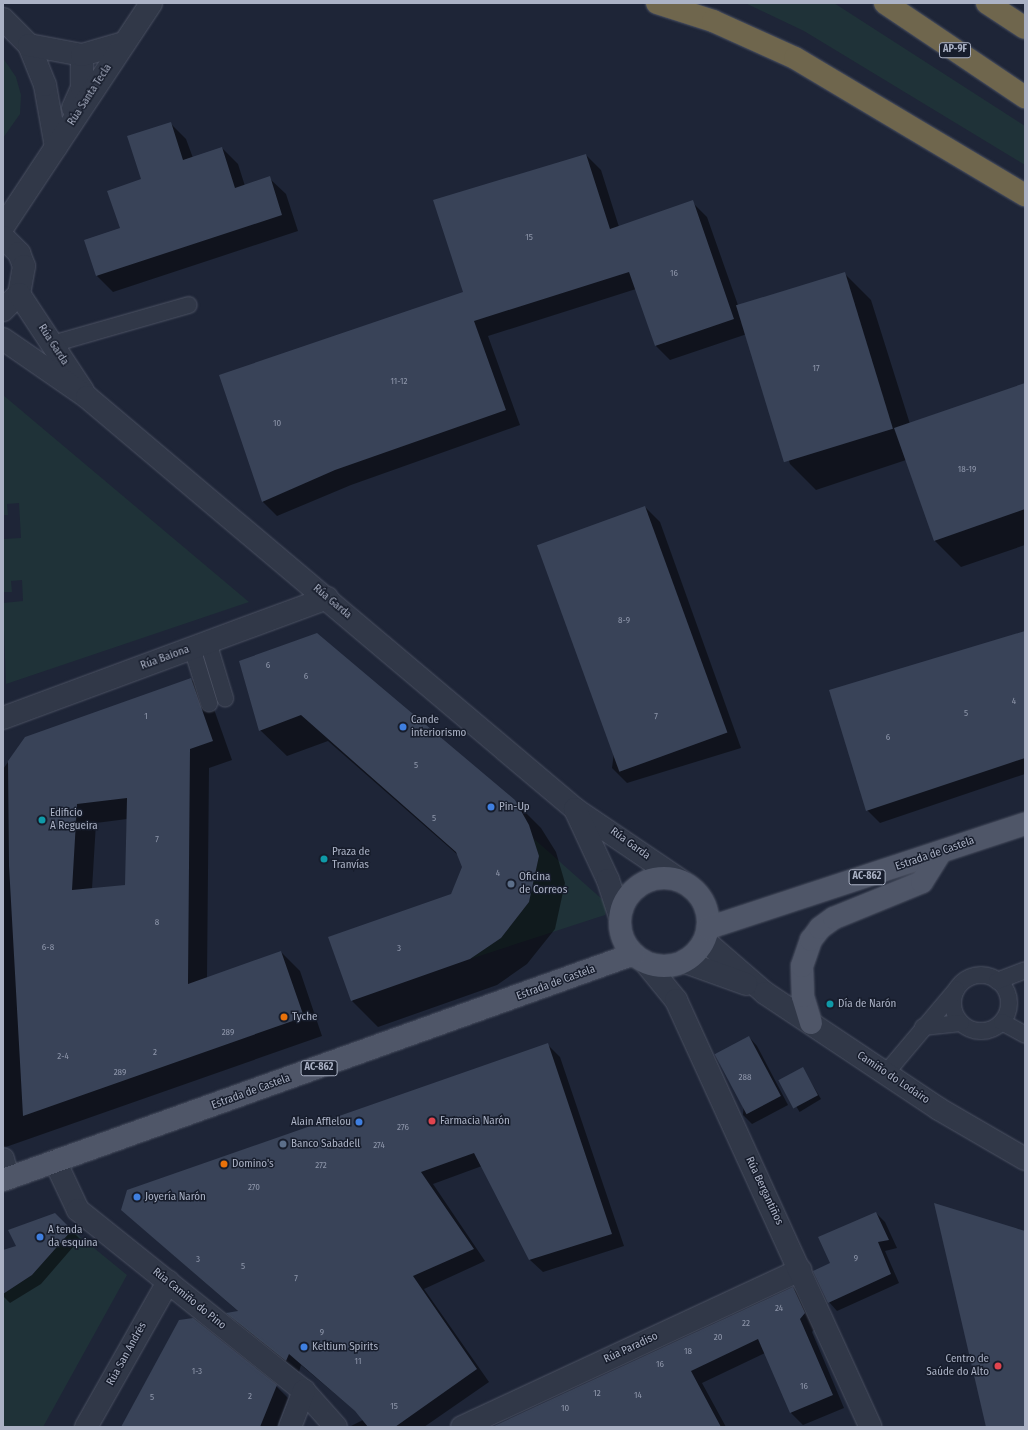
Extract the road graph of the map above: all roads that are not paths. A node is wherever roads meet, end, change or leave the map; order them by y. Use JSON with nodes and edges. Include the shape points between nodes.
{"nodes":[{"id":1,"x":150,"y":3,"type":"edge"},
{"id":2,"x":657,"y":3,"type":"edge"},
{"id":3,"x":885,"y":3,"type":"edge"},
{"id":4,"x":987,"y":3,"type":"edge"},
{"id":5,"x":3,"y":19,"type":"edge"},
{"id":6,"x":1025,"y":28,"type":"edge"},
{"id":7,"x":124,"y":43,"type":"junction"},
{"id":8,"x":29,"y":45,"type":"junction"},
{"id":9,"x":82,"y":56,"type":"junction"},
{"id":10,"x":1025,"y":97,"type":"edge"},
{"id":11,"x":56,"y":147,"type":"junction"},
{"id":12,"x":1025,"y":195,"type":"edge"},
{"id":13,"x":3,"y":227,"type":"edge"},
{"id":14,"x":3,"y":237,"type":"edge"},
{"id":15,"x":19,"y":294,"type":"junction"},
{"id":16,"x":189,"y":305,"type":"dead end"},
{"id":17,"x":3,"y":310,"type":"edge"},
{"id":18,"x":3,"y":339,"type":"edge"},
{"id":19,"x":52,"y":344,"type":"junction"},
{"id":20,"x":87,"y":397,"type":"junction"},
{"id":21,"x":328,"y":598,"type":"junction"},
{"id":22,"x":200,"y":645,"type":"junction"},
{"id":23,"x":225,"y":698,"type":"dead end"},
{"id":24,"x":209,"y":703,"type":"dead end"},
{"id":25,"x":3,"y":718,"type":"edge"},
{"id":26,"x":575,"y":809,"type":"junction"},
{"id":27,"x":1025,"y":824,"type":"edge"},
{"id":28,"x":940,"y":853,"type":"junction"},
{"id":29,"x":683,"y":882,"type":"junction"},
{"id":30,"x":620,"y":916,"type":"junction"},
{"id":31,"x":706,"y":935,"type":"junction"},
{"id":32,"x":639,"y":958,"type":"junction"},
{"id":33,"x":685,"y":962,"type":"junction"},
{"id":34,"x":1025,"y":970,"type":"edge"},
{"id":35,"x":997,"y":981,"type":"junction"},
{"id":36,"x":957,"y":988,"type":"junction"},
{"id":37,"x":765,"y":993,"type":"junction"},
{"id":38,"x":1002,"y":1022,"type":"junction"},
{"id":39,"x":811,"y":1023,"type":"junction"},
{"id":40,"x":961,"y":1023,"type":"junction"},
{"id":41,"x":923,"y":1027,"type":"junction"},
{"id":42,"x":1025,"y":1035,"type":"edge"},
{"id":43,"x":886,"y":1073,"type":"junction"},
{"id":44,"x":1025,"y":1159,"type":"edge"},
{"id":45,"x":55,"y":1161,"type":"junction"},
{"id":46,"x":5,"y":1172,"type":"edge"},
{"id":47,"x":800,"y":1270,"type":"junction"},
{"id":48,"x":168,"y":1282,"type":"junction"},
{"id":49,"x":304,"y":1391,"type":"junction"},
{"id":50,"x":86,"y":1427,"type":"edge"},
{"id":51,"x":290,"y":1427,"type":"edge"},
{"id":52,"x":336,"y":1427,"type":"edge"},
{"id":53,"x":462,"y":1427,"type":"edge"},
{"id":54,"x":871,"y":1427,"type":"edge"}],
"edges":[{"from":1,"to":7,"type":"street","name":"Rúa Santa Tecla"},
{"from":2,"to":12,"type":"highway","via":[[713,21],[795,58]]},
{"from":3,"to":10,"type":"highway","number":"AP-9F"},
{"from":4,"to":6,"type":"highway"},
{"from":5,"to":8,"type":"street","name":"Rúa Santa Tecla"},
{"from":7,"to":9,"type":"street","name":"Rúa Santa Tecla"},
{"from":7,"to":11,"type":"street","name":"Rúa Santa Tecla"},
{"from":8,"to":9,"type":"street","name":"Rúa Santa Tecla"},
{"from":8,"to":11,"type":"street","name":"Rúa Santa Tecla","via":[[45,85]]},
{"from":9,"to":11,"type":"street","name":"Rúa Santa Tecla","via":[[82,88]]},
{"from":11,"to":13,"type":"street","name":"Rúa Santa Tecla"},
{"from":14,"to":15,"type":"street","via":[[19,253],[24,266]]},
{"from":15,"to":17,"type":"street"},
{"from":15,"to":19,"type":"street","name":"Rúa Garda"},
{"from":16,"to":19,"type":"lane"},
{"from":18,"to":20,"type":"street","name":"Rúa Garda"},
{"from":19,"to":20,"type":"street","name":"Rúa Garda"},
{"from":20,"to":21,"type":"street","name":"Rúa Garda"},
{"from":21,"to":22,"type":"street","name":"Rúa Baiona"},
{"from":21,"to":26,"type":"street","name":"Rúa Garda"},
{"from":22,"to":23,"type":"lane"},
{"from":22,"to":24,"type":"lane"},
{"from":22,"to":25,"type":"street","name":"Rúa Baiona"},
{"from":26,"to":29,"type":"street","name":"Rúa Garda"},
{"from":26,"to":30,"type":"street","name":"Rúa Garda","via":[[608,880]]},
{"from":27,"to":28,"type":"main road","name":"Estrada de Castela","number":"AC-862"},
{"from":28,"to":31,"type":"main road","name":"Estrada de Castela","number":"AC-862"},
{"from":28,"to":39,"type":"main road","via":[[922,882],[834,918],[815,934],[805,953],[802,981]]},
{"from":29,"to":30,"type":"main road","via":[[656,878],[642,883],[632,892]]},
{"from":29,"to":31,"type":"main road","via":[[704,902]]},
{"from":30,"to":32,"type":"main road","via":[[621,930]]},
{"from":31,"to":33,"type":"main road"},
{"from":31,"to":37,"type":"street","name":"Camiño do Lodairo"},
{"from":32,"to":33,"type":"main road","via":[[658,966]]},
{"from":32,"to":45,"type":"main road","name":"Estrada de Castela","number":"AC-862"},
{"from":32,"to":47,"type":"street","name":"Rúa Bergantiños","via":[[676,1000]]},
{"from":33,"to":37,"type":"street","name":"Camiño do Lodairo","via":[[716,970]]},
{"from":34,"to":35,"type":"lane"},
{"from":35,"to":36,"type":"lane","via":[[980,975],[963,982]]},
{"from":35,"to":38,"type":"lane","via":[[1004,987],[1009,1005]]},
{"from":36,"to":40,"type":"lane","via":[[953,1006]]},
{"from":36,"to":41,"type":"lane"},
{"from":37,"to":39,"type":"street","name":"Camiño do Lodairo"},
{"from":38,"to":40,"type":"lane","via":[[986,1030],[977,1031]]},
{"from":38,"to":42,"type":"lane"},
{"from":39,"to":43,"type":"street","name":"Camiño do Lodairo"},
{"from":40,"to":41,"type":"lane"},
{"from":41,"to":43,"type":"lane"},
{"from":43,"to":44,"type":"street","name":"Camiño do Lodairo","via":[[984,1137]]},
{"from":45,"to":46,"type":"main road","name":"Estrada de Castela","number":"AC-862"},
{"from":45,"to":48,"type":"street","name":"Rúa Camiño do Pino","via":[[78,1210]]},
{"from":47,"to":53,"type":"street","name":"Rúa Paradiso"},
{"from":47,"to":54,"type":"street","name":"Rúa Bergantiños"},
{"from":48,"to":49,"type":"street","name":"Rúa Camiño do Pino"},
{"from":48,"to":50,"type":"street","name":"Rúa San Andrés"},
{"from":49,"to":51,"type":"street"},
{"from":49,"to":52,"type":"street","name":"Rúa Camiño do Pino"}]}
